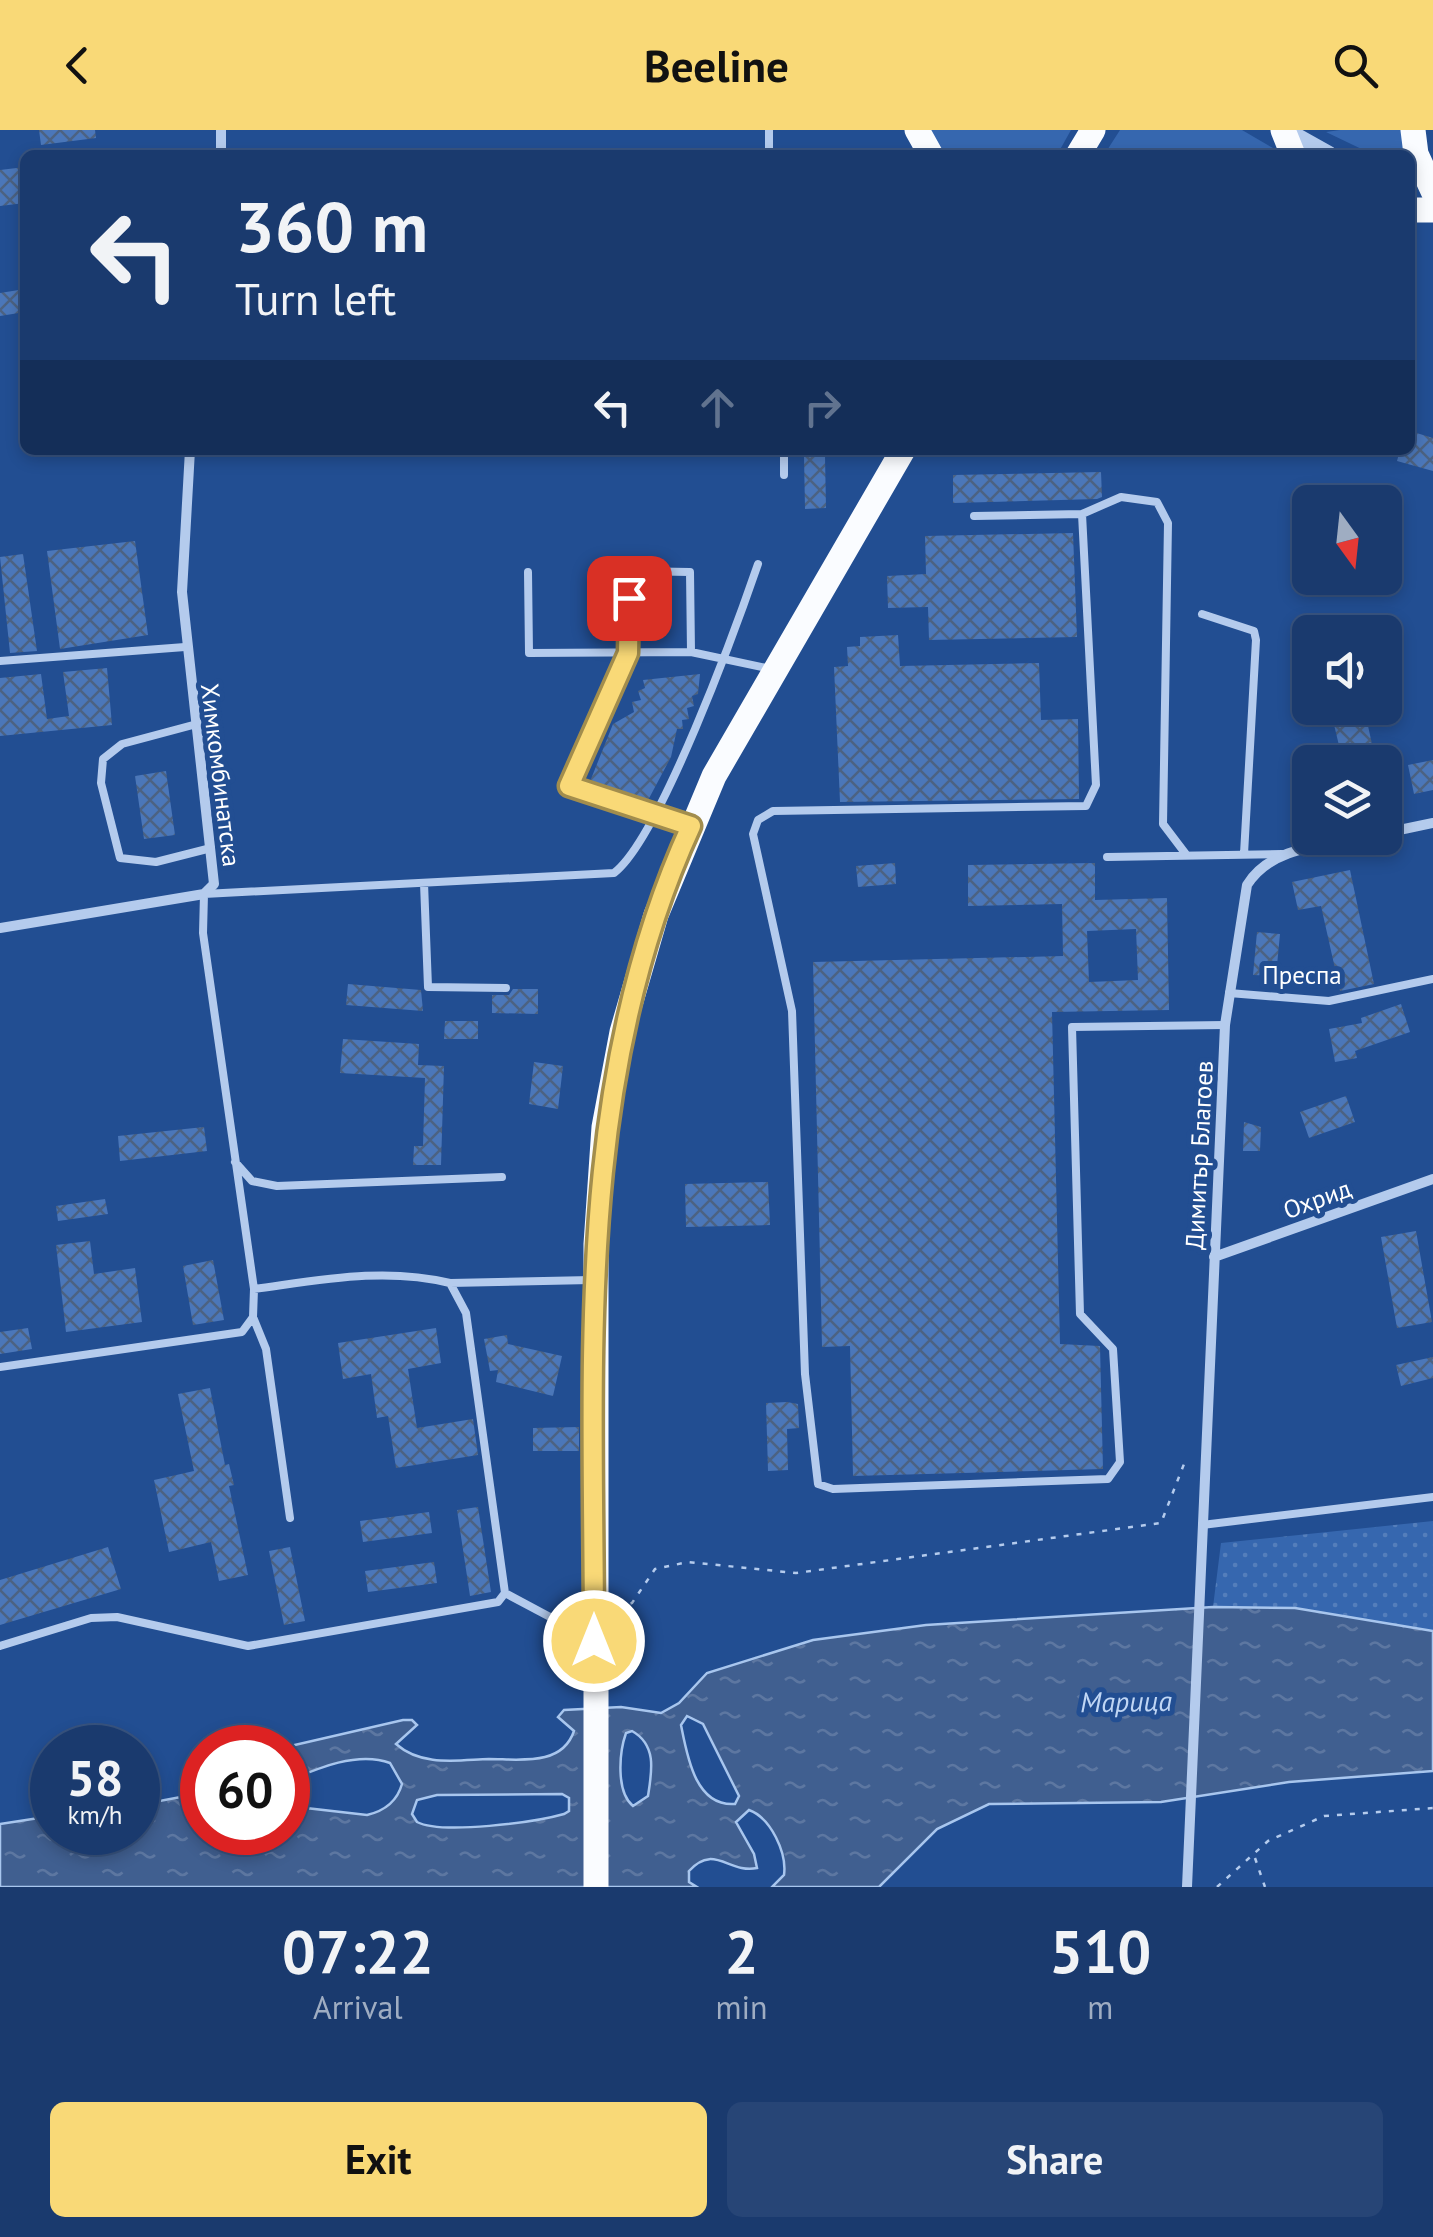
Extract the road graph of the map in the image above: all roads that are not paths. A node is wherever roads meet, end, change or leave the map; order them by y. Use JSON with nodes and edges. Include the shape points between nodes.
{"nodes":[{"id":1,"x":1284,"y":130,"type":"edge"},
{"id":2,"x":1413,"y":130,"type":"edge"},
{"id":3,"x":1320,"y":150,"type":"edge"},
{"id":4,"x":1433,"y":192,"type":"edge"},
{"id":5,"x":189,"y":455,"type":"edge"},
{"id":6,"x":784,"y":455,"type":"edge"},
{"id":7,"x":900,"y":455,"type":"edge"},
{"id":8,"x":784,"y":475,"type":"dead end"},
{"id":9,"x":1082,"y":514,"type":"junction"},
{"id":10,"x":974,"y":516,"type":"dead end"},
{"id":11,"x":758,"y":564,"type":"dead end"},
{"id":12,"x":528,"y":572,"type":"dead end"},
{"id":13,"x":1202,"y":614,"type":"dead end"},
{"id":14,"x":185,"y":647,"type":"junction"},
{"id":15,"x":691,"y":652,"type":"junction"},
{"id":16,"x":628,"y":653,"type":"junction"},
{"id":17,"x":725,"y":660,"type":"junction"},
{"id":18,"x":0,"y":661,"type":"edge"},
{"id":19,"x":776,"y":670,"type":"junction"},
{"id":20,"x":193,"y":725,"type":"junction"},
{"id":21,"x":654,"y":814,"type":"junction"},
{"id":22,"x":1433,"y":823,"type":"edge"},
{"id":23,"x":691,"y":826,"type":"junction"},
{"id":24,"x":1402,"y":829,"type":"edge"},
{"id":25,"x":211,"y":848,"type":"junction"},
{"id":26,"x":1292,"y":852,"type":"edge"},
{"id":27,"x":1186,"y":854,"type":"junction"},
{"id":28,"x":1244,"y":854,"type":"junction"},
{"id":29,"x":1284,"y":854,"type":"junction"},
{"id":30,"x":1107,"y":858,"type":"dead end"},
{"id":31,"x":424,"y":883,"type":"junction"},
{"id":32,"x":204,"y":894,"type":"junction"},
{"id":33,"x":0,"y":928,"type":"edge"},
{"id":34,"x":1433,"y":979,"type":"edge"},
{"id":35,"x":506,"y":988,"type":"dead end"},
{"id":36,"x":1230,"y":993,"type":"junction"},
{"id":37,"x":1225,"y":1026,"type":"junction"},
{"id":38,"x":234,"y":1161,"type":"junction"},
{"id":39,"x":502,"y":1177,"type":"dead end"},
{"id":40,"x":1433,"y":1179,"type":"edge"},
{"id":41,"x":1214,"y":1257,"type":"junction"},
{"id":42,"x":595,"y":1280,"type":"junction"},
{"id":43,"x":450,"y":1283,"type":"junction"},
{"id":44,"x":254,"y":1290,"type":"junction"},
{"id":45,"x":253,"y":1318,"type":"junction"},
{"id":46,"x":0,"y":1366,"type":"edge"},
{"id":47,"x":1433,"y":1496,"type":"edge"},
{"id":48,"x":290,"y":1518,"type":"dead end"},
{"id":49,"x":1202,"y":1525,"type":"junction"},
{"id":50,"x":505,"y":1594,"type":"junction"},
{"id":51,"x":594,"y":1613,"type":"junction"},
{"id":52,"x":0,"y":1646,"type":"edge"},
{"id":53,"x":596,"y":1887,"type":"edge"},
{"id":54,"x":1186,"y":1887,"type":"edge"}],
"edges":[{"from":1,"to":3,"type":"street"},
{"from":2,"to":4,"type":"main road"},
{"from":5,"to":14,"type":"street","name":"Химкомбинатска","via":[[182,524]]},
{"from":6,"to":8,"type":"lane"},
{"from":7,"to":19,"type":"main road"},
{"from":9,"to":10,"type":"lane"},
{"from":9,"to":27,"type":"lane","via":[[1121,497],[1157,502],[1168,523],[1163,824]]},
{"from":9,"to":37,"type":"lane","via":[[1096,785],[1086,806],[773,811],[758,820],[753,834],[792,1011],[806,1374],[818,1484],[872,1488],[1108,1479],[1116,1473],[1112,1349],[1080,1314],[1072,1027]]},
{"from":11,"to":17,"type":"lane"},
{"from":12,"to":16,"type":"lane","via":[[529,654]]},
{"from":13,"to":28,"type":"lane","via":[[1254,631],[1256,640]]},
{"from":14,"to":18,"type":"lane"},
{"from":14,"to":20,"type":"street","name":"Химкомбинатска"},
{"from":15,"to":16,"type":"lane"},
{"from":15,"to":16,"type":"lane","via":[[690,572],[630,571]]},
{"from":15,"to":17,"type":"lane"},
{"from":16,"to":21,"type":"lane","via":[[569,786]]},
{"from":17,"to":19,"type":"lane"},
{"from":17,"to":21,"type":"lane"},
{"from":19,"to":23,"type":"main road"},
{"from":20,"to":25,"type":"street","name":"Химкомбинатска"},
{"from":20,"to":25,"type":"lane","via":[[122,744],[103,759],[101,783],[120,858],[156,862]]},
{"from":21,"to":23,"type":"lane"},
{"from":21,"to":31,"type":"lane","via":[[614,872]]},
{"from":22,"to":24,"type":"street"},
{"from":23,"to":42,"type":"main road","via":[[622,1032],[604,1127]]},
{"from":25,"to":32,"type":"street","name":"Химкомбинатска","via":[[214,884]]},
{"from":26,"to":29,"type":"street","name":"Димитър Благоев"},
{"from":27,"to":28,"type":"lane"},
{"from":27,"to":30,"type":"lane"},
{"from":28,"to":29,"type":"lane"},
{"from":29,"to":36,"type":"street","name":"Димитър Благоев","via":[[1246,885]]},
{"from":31,"to":32,"type":"lane"},
{"from":31,"to":35,"type":"lane","via":[[428,987]]},
{"from":32,"to":33,"type":"street","name":"Химкомбинатска"},
{"from":32,"to":38,"type":"lane","via":[[203,932]]},
{"from":34,"to":36,"type":"lane","name":"Преспа","via":[[1329,1001]]},
{"from":36,"to":37,"type":"street","name":"Димитър Благоев"},
{"from":37,"to":41,"type":"street","name":"Димитър Благоев"},
{"from":38,"to":39,"type":"lane","via":[[252,1180],[277,1186]]},
{"from":38,"to":44,"type":"lane"},
{"from":40,"to":41,"type":"street","name":"Охрид"},
{"from":41,"to":49,"type":"street","name":"Димитър Благоев"},
{"from":42,"to":43,"type":"lane"},
{"from":42,"to":51,"type":"main road"},
{"from":43,"to":44,"type":"lane","via":[[375,1273]]},
{"from":43,"to":50,"type":"lane","via":[[466,1313]]},
{"from":44,"to":45,"type":"lane"},
{"from":45,"to":46,"type":"lane","via":[[242,1332]]},
{"from":45,"to":48,"type":"lane","via":[[266,1349]]},
{"from":47,"to":49,"type":"lane"},
{"from":49,"to":54,"type":"street","name":"Димитър Благоев"},
{"from":50,"to":51,"type":"lane","via":[[550,1616]]},
{"from":50,"to":52,"type":"lane","via":[[498,1602],[248,1646],[117,1617],[91,1618]]},
{"from":51,"to":53,"type":"main road"}]}
